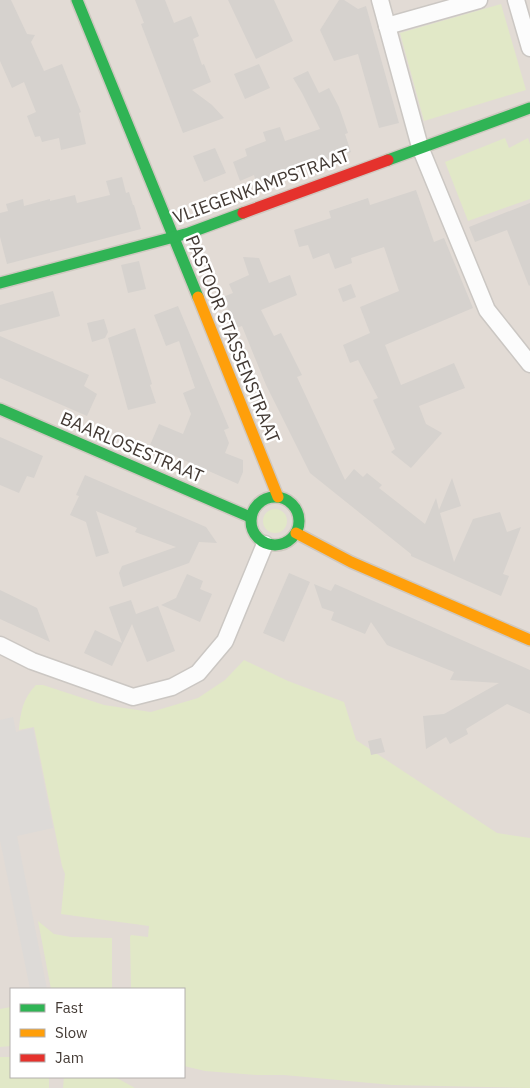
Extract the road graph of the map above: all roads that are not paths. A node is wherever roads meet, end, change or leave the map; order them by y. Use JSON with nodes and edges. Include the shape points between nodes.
{"nodes":[{"id":1,"x":77,"y":0,"type":"edge"},
{"id":2,"x":380,"y":0,"type":"edge"},
{"id":3,"x":479,"y":0,"type":"edge"},
{"id":4,"x":516,"y":0,"type":"edge"},
{"id":5,"x":387,"y":26,"type":"junction"},
{"id":6,"x":530,"y":48,"type":"edge"},
{"id":7,"x":530,"y":108,"type":"edge"},
{"id":8,"x":420,"y":147,"type":"junction"},
{"id":9,"x":172,"y":237,"type":"junction"},
{"id":10,"x":0,"y":283,"type":"edge"},
{"id":11,"x":530,"y":364,"type":"edge"},
{"id":12,"x":0,"y":410,"type":"edge"},
{"id":13,"x":278,"y":497,"type":"junction"},
{"id":14,"x":250,"y":517,"type":"junction"},
{"id":15,"x":296,"y":533,"type":"junction"},
{"id":16,"x":265,"y":544,"type":"junction"},
{"id":17,"x":530,"y":640,"type":"edge"},
{"id":18,"x":0,"y":645,"type":"edge"}],
"edges":[{"from":1,"to":9,"type":"street","name":"PASTOOR STASSENSTRAAT"},
{"from":2,"to":5,"type":"street"},
{"from":3,"to":5,"type":"street"},
{"from":4,"to":6,"type":"street"},
{"from":5,"to":8,"type":"street"},
{"from":7,"to":8,"type":"street","name":"VLIEGENKAMPSTRAAT"},
{"from":8,"to":9,"type":"street","name":"VLIEGENKAMPSTRAAT"},
{"from":8,"to":11,"type":"street","via":[[487,310]]},
{"from":9,"to":10,"type":"street","name":"VLIEGENKAMPSTRAAT"},
{"from":9,"to":13,"type":"street","name":"PASTOOR STASSENSTRAAT"},
{"from":12,"to":14,"type":"street","name":"BAARLOSESTRAAT"},
{"from":13,"to":14,"type":"street","via":[[261,501]]},
{"from":13,"to":15,"type":"street","via":[[286,499],[297,510],[299,525]]},
{"from":14,"to":16,"type":"street","via":[[254,534]]},
{"from":15,"to":16,"type":"street","via":[[285,544]]},
{"from":15,"to":17,"type":"street","via":[[351,562]]},
{"from":16,"to":18,"type":"street","via":[[225,641],[198,673],[172,687],[133,697],[32,661]]}]}
